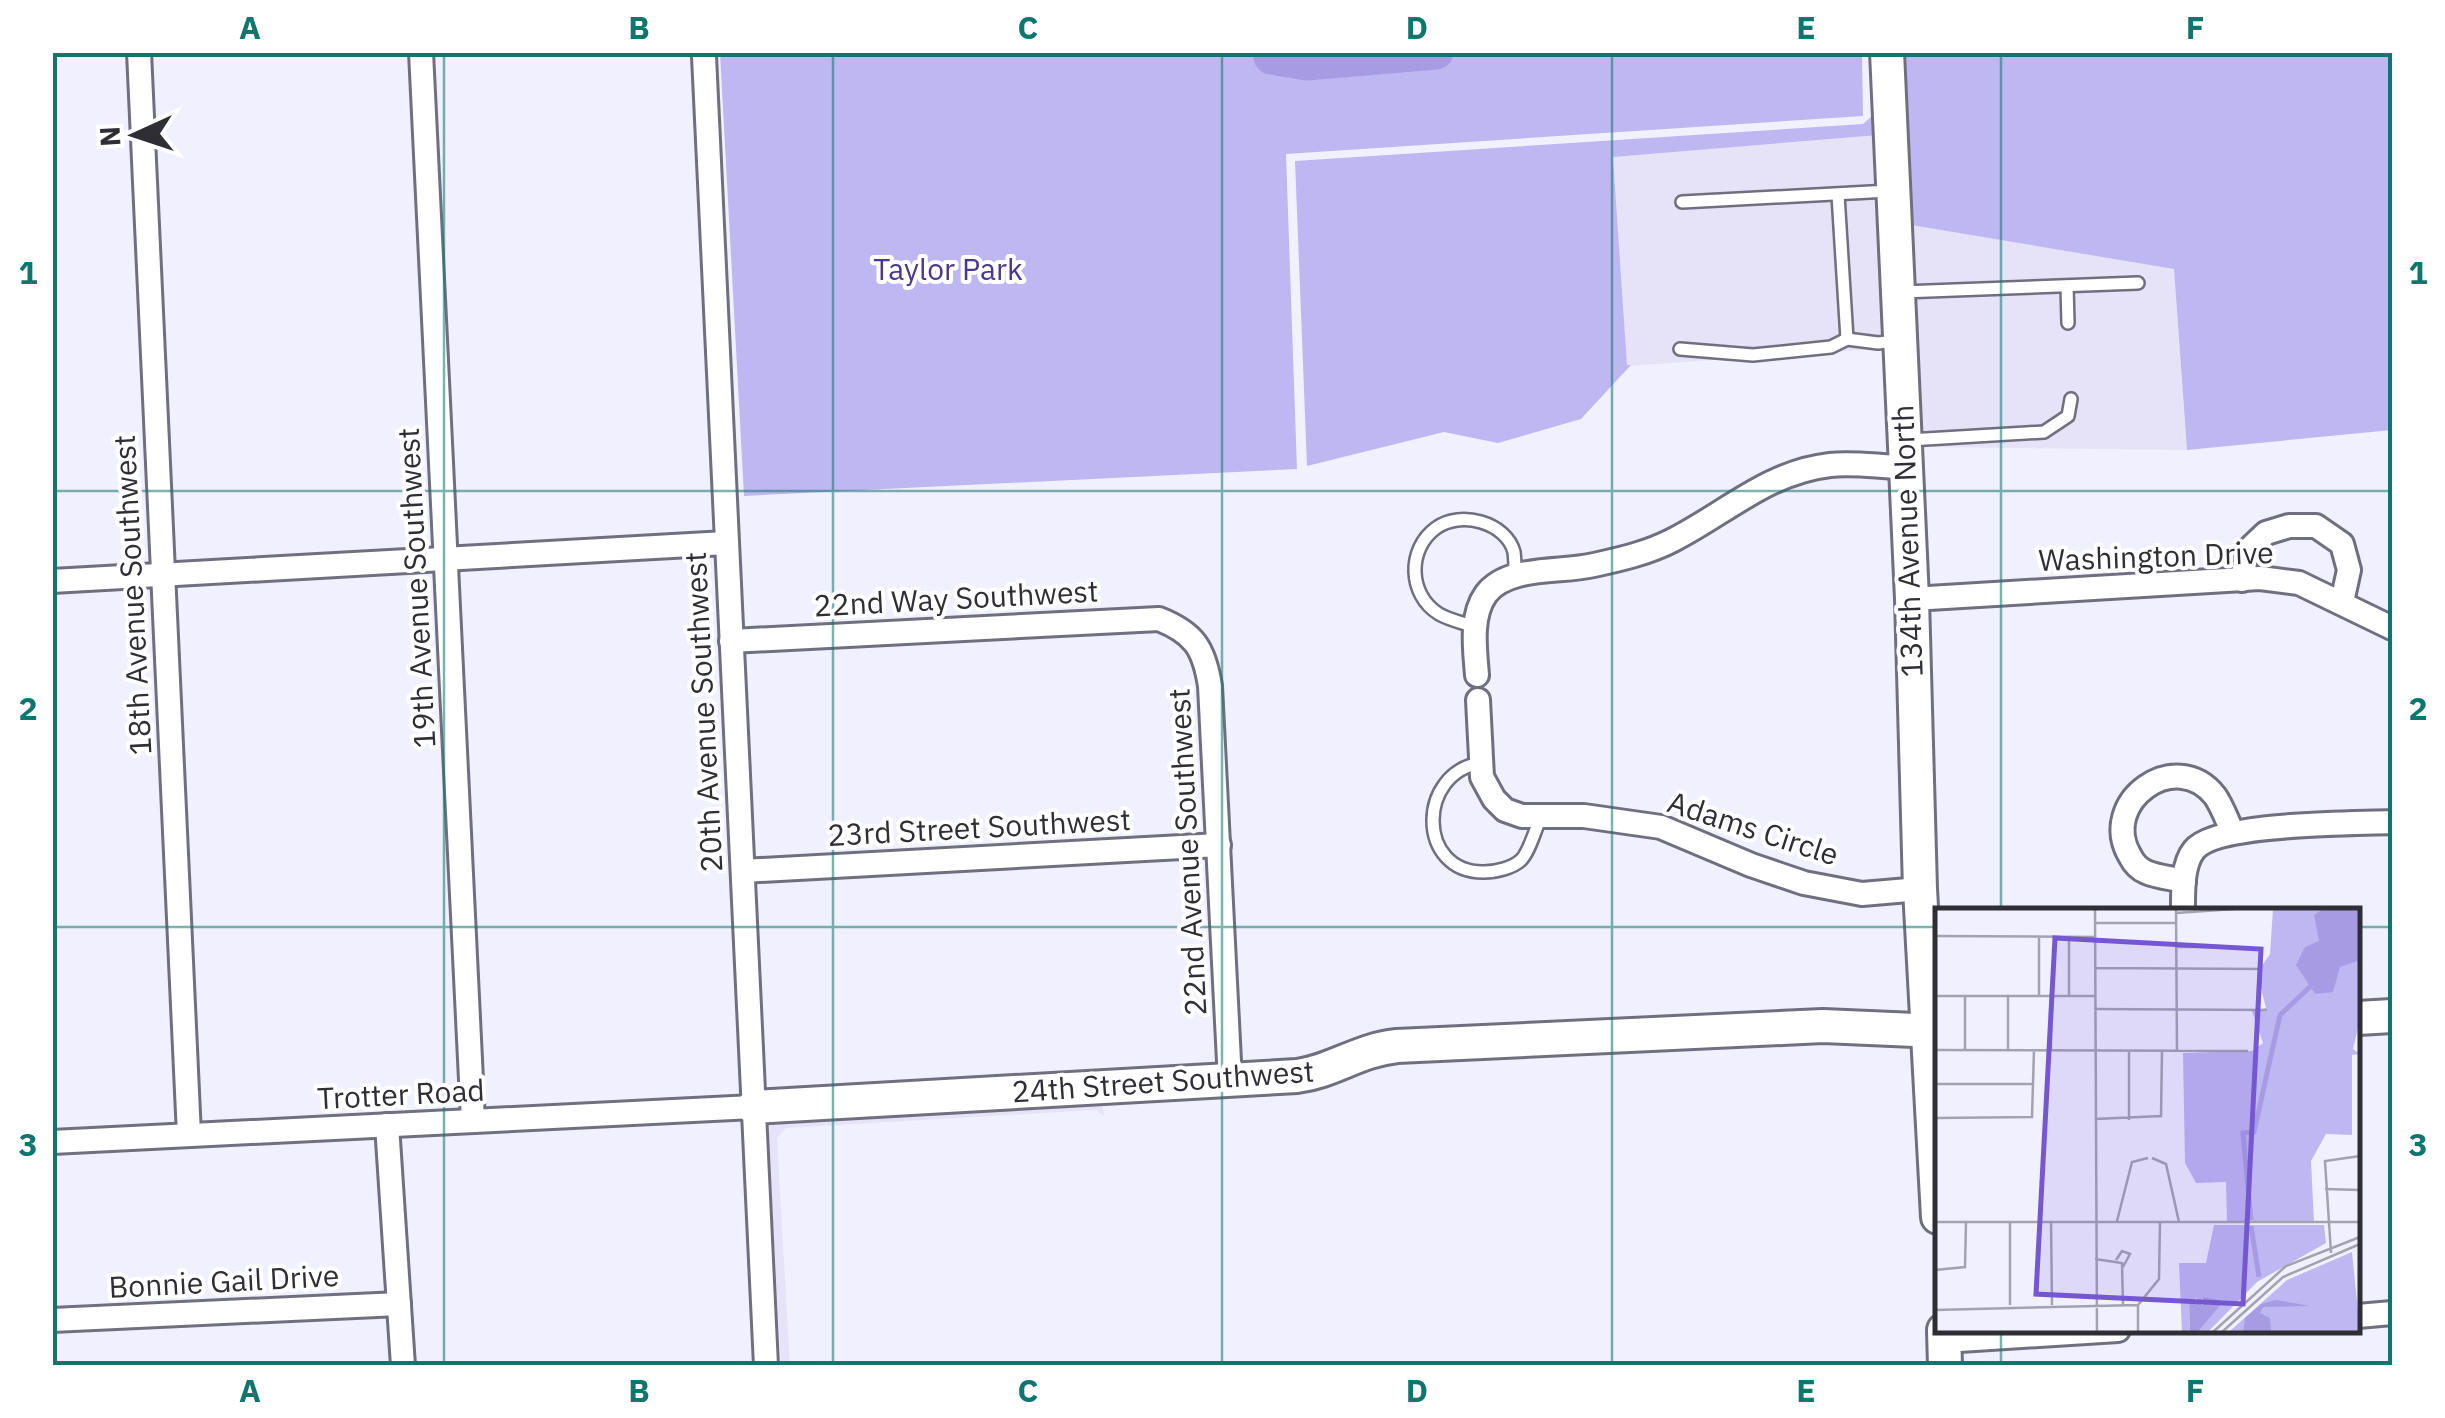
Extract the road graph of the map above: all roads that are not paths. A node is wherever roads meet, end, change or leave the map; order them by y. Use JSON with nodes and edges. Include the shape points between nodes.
{"nodes":[{"id":1,"x":139,"y":52,"type":"edge"},
{"id":2,"x":421,"y":52,"type":"edge"},
{"id":3,"x":1886,"y":52,"type":"edge"},
{"id":4,"x":704,"y":56,"type":"dead end"},
{"id":5,"x":1893,"y":190,"type":"junction"},
{"id":6,"x":1838,"y":194,"type":"junction"},
{"id":7,"x":1682,"y":202,"type":"dead end"},
{"id":8,"x":2138,"y":283,"type":"dead end"},
{"id":9,"x":2067,"y":286,"type":"junction"},
{"id":10,"x":1898,"y":292,"type":"junction"},
{"id":11,"x":2068,"y":324,"type":"dead end"},
{"id":12,"x":1848,"y":339,"type":"junction"},
{"id":13,"x":1900,"y":340,"type":"junction"},
{"id":14,"x":1680,"y":349,"type":"dead end"},
{"id":15,"x":2071,"y":399,"type":"dead end"},
{"id":16,"x":1905,"y":454,"type":"junction"},
{"id":17,"x":726,"y":543,"type":"junction"},
{"id":18,"x":446,"y":559,"type":"junction"},
{"id":19,"x":162,"y":575,"type":"junction"},
{"id":20,"x":1515,"y":575,"type":"junction"},
{"id":21,"x":2242,"y":580,"type":"junction"},
{"id":22,"x":52,"y":581,"type":"edge"},
{"id":23,"x":1912,"y":599,"type":"junction"},
{"id":24,"x":2342,"y":602,"type":"junction"},
{"id":25,"x":1475,"y":627,"type":"junction"},
{"id":26,"x":1183,"y":628,"type":"joint"},
{"id":27,"x":2392,"y":628,"type":"edge"},
{"id":28,"x":732,"y":640,"type":"junction"},
{"id":29,"x":1476,"y":676,"type":"dead end"},
{"id":30,"x":1478,"y":700,"type":"dead end"},
{"id":31,"x":1482,"y":763,"type":"junction"},
{"id":32,"x":1541,"y":817,"type":"junction"},
{"id":33,"x":2392,"y":822,"type":"edge"},
{"id":34,"x":2232,"y":831,"type":"junction"},
{"id":35,"x":1219,"y":846,"type":"junction"},
{"id":36,"x":743,"y":871,"type":"junction"},
{"id":37,"x":2184,"y":881,"type":"junction"},
{"id":38,"x":1920,"y":890,"type":"junction"},
{"id":39,"x":2183,"y":908,"type":"edge"},
{"id":40,"x":2392,"y":1016,"type":"edge"},
{"id":41,"x":2360,"y":1018,"type":"edge"},
{"id":42,"x":1932,"y":1030,"type":"edge"},
{"id":43,"x":1230,"y":1081,"type":"junction"},
{"id":44,"x":753,"y":1108,"type":"junction"},
{"id":45,"x":473,"y":1121,"type":"junction"},
{"id":46,"x":1935,"y":1124,"type":"edge"},
{"id":47,"x":387,"y":1126,"type":"junction"},
{"id":48,"x":189,"y":1135,"type":"junction"},
{"id":49,"x":52,"y":1142,"type":"edge"},
{"id":50,"x":399,"y":1304,"type":"junction"},
{"id":51,"x":2392,"y":1314,"type":"edge"},
{"id":52,"x":2360,"y":1316,"type":"edge"},
{"id":53,"x":52,"y":1320,"type":"edge"},
{"id":54,"x":2086,"y":1333,"type":"edge"},
{"id":55,"x":1945,"y":1346,"type":"edge"},
{"id":56,"x":403,"y":1366,"type":"edge"},
{"id":57,"x":766,"y":1366,"type":"edge"}],
"edges":[{"from":1,"to":19,"type":"street","name":"18th Avenue Southwest"},
{"from":2,"to":18,"type":"street","name":"19th Avenue Southwest"},
{"from":3,"to":5,"type":"street","name":"134th Avenue North"},
{"from":4,"to":17,"type":"street","name":"20th Avenue Southwest"},
{"from":5,"to":6,"type":"lane"},
{"from":5,"to":10,"type":"street","name":"134th Avenue North"},
{"from":6,"to":7,"type":"lane"},
{"from":6,"to":12,"type":"lane"},
{"from":8,"to":9,"type":"lane"},
{"from":9,"to":10,"type":"lane"},
{"from":9,"to":11,"type":"lane"},
{"from":10,"to":13,"type":"street","name":"134th Avenue North"},
{"from":12,"to":13,"type":"lane"},
{"from":12,"to":14,"type":"lane","via":[[1831,348],[1753,355]]},
{"from":13,"to":16,"type":"street","name":"134th Avenue North"},
{"from":15,"to":16,"type":"lane","via":[[2068,416],[2044,432]]},
{"from":16,"to":20,"type":"street","via":[[1831,464],[1756,488],[1674,540],[1637,555]]},
{"from":16,"to":23,"type":"street","name":"134th Avenue North"},
{"from":17,"to":18,"type":"street"},
{"from":17,"to":28,"type":"street","name":"20th Avenue Southwest"},
{"from":18,"to":19,"type":"street"},
{"from":18,"to":45,"type":"street","name":"19th Avenue Southwest"},
{"from":19,"to":22,"type":"street"},
{"from":19,"to":48,"type":"street","name":"18th Avenue Southwest"},
{"from":20,"to":25,"type":"street","via":[[1486,594]]},
{"from":20,"to":25,"type":"lane","via":[[1513,549],[1485,522],[1448,521],[1422,542],[1414,581],[1423,600],[1439,614]]},
{"from":21,"to":23,"type":"street","name":"Washington Drive"},
{"from":21,"to":24,"type":"street","name":"Washington Drive","via":[[2299,583]]},
{"from":21,"to":24,"type":"street","via":[[2247,551],[2266,532],[2316,526],[2342,544],[2349,570]]},
{"from":23,"to":38,"type":"street","name":"134th Avenue North"},
{"from":24,"to":27,"type":"street","name":"Washington Drive"},
{"from":25,"to":29,"type":"street"},
{"from":26,"to":28,"type":"street","name":"22nd Way Southwest","via":[[1159,619]]},
{"from":26,"to":35,"type":"street","name":"22nd Avenue Southwest","via":[[1208,668]]},
{"from":28,"to":36,"type":"street","name":"20th Avenue Southwest"},
{"from":30,"to":31,"type":"street","name":"Adams Circle"},
{"from":31,"to":32,"type":"street","name":"Adams Circle","via":[[1482,777],[1505,810]]},
{"from":31,"to":32,"type":"lane","via":[[1464,766],[1435,801],[1435,839],[1446,858],[1478,873],[1496,872],[1521,860]]},
{"from":32,"to":38,"type":"street","name":"Adams Circle","via":[[1661,826],[1804,883],[1862,894]]},
{"from":33,"to":34,"type":"street"},
{"from":34,"to":37,"type":"street","via":[[2206,838],[2191,852]]},
{"from":34,"to":37,"type":"street","via":[[2217,798],[2193,780],[2165,778],[2138,791],[2127,805],[2124,846],[2144,872]]},
{"from":35,"to":36,"type":"street","name":"23rd Street Southwest"},
{"from":35,"to":43,"type":"street","name":"22nd Avenue Southwest"},
{"from":36,"to":44,"type":"street","name":"20th Avenue Southwest"},
{"from":37,"to":39,"type":"street"},
{"from":38,"to":42,"type":"street","name":"134th Avenue North"},
{"from":40,"to":41,"type":"street"},
{"from":42,"to":43,"type":"street","name":"24th Street Southwest","via":[[1822,1026],[1396,1046],[1370,1048],[1318,1073]]},
{"from":42,"to":46,"type":"street","name":"134th Avenue North"},
{"from":43,"to":44,"type":"street","name":"24th Street Southwest"},
{"from":44,"to":45,"type":"street","name":"Trotter Road"},
{"from":44,"to":57,"type":"street","name":"20th Avenue Southwest"},
{"from":45,"to":47,"type":"street","name":"Trotter Road"},
{"from":47,"to":48,"type":"street","name":"Trotter Road"},
{"from":47,"to":50,"type":"street"},
{"from":48,"to":49,"type":"street","name":"Trotter Road"},
{"from":50,"to":53,"type":"street","name":"Bonnie Gail Drive"},
{"from":50,"to":56,"type":"street"},
{"from":51,"to":52,"type":"street"},
{"from":54,"to":55,"type":"street"}]}
